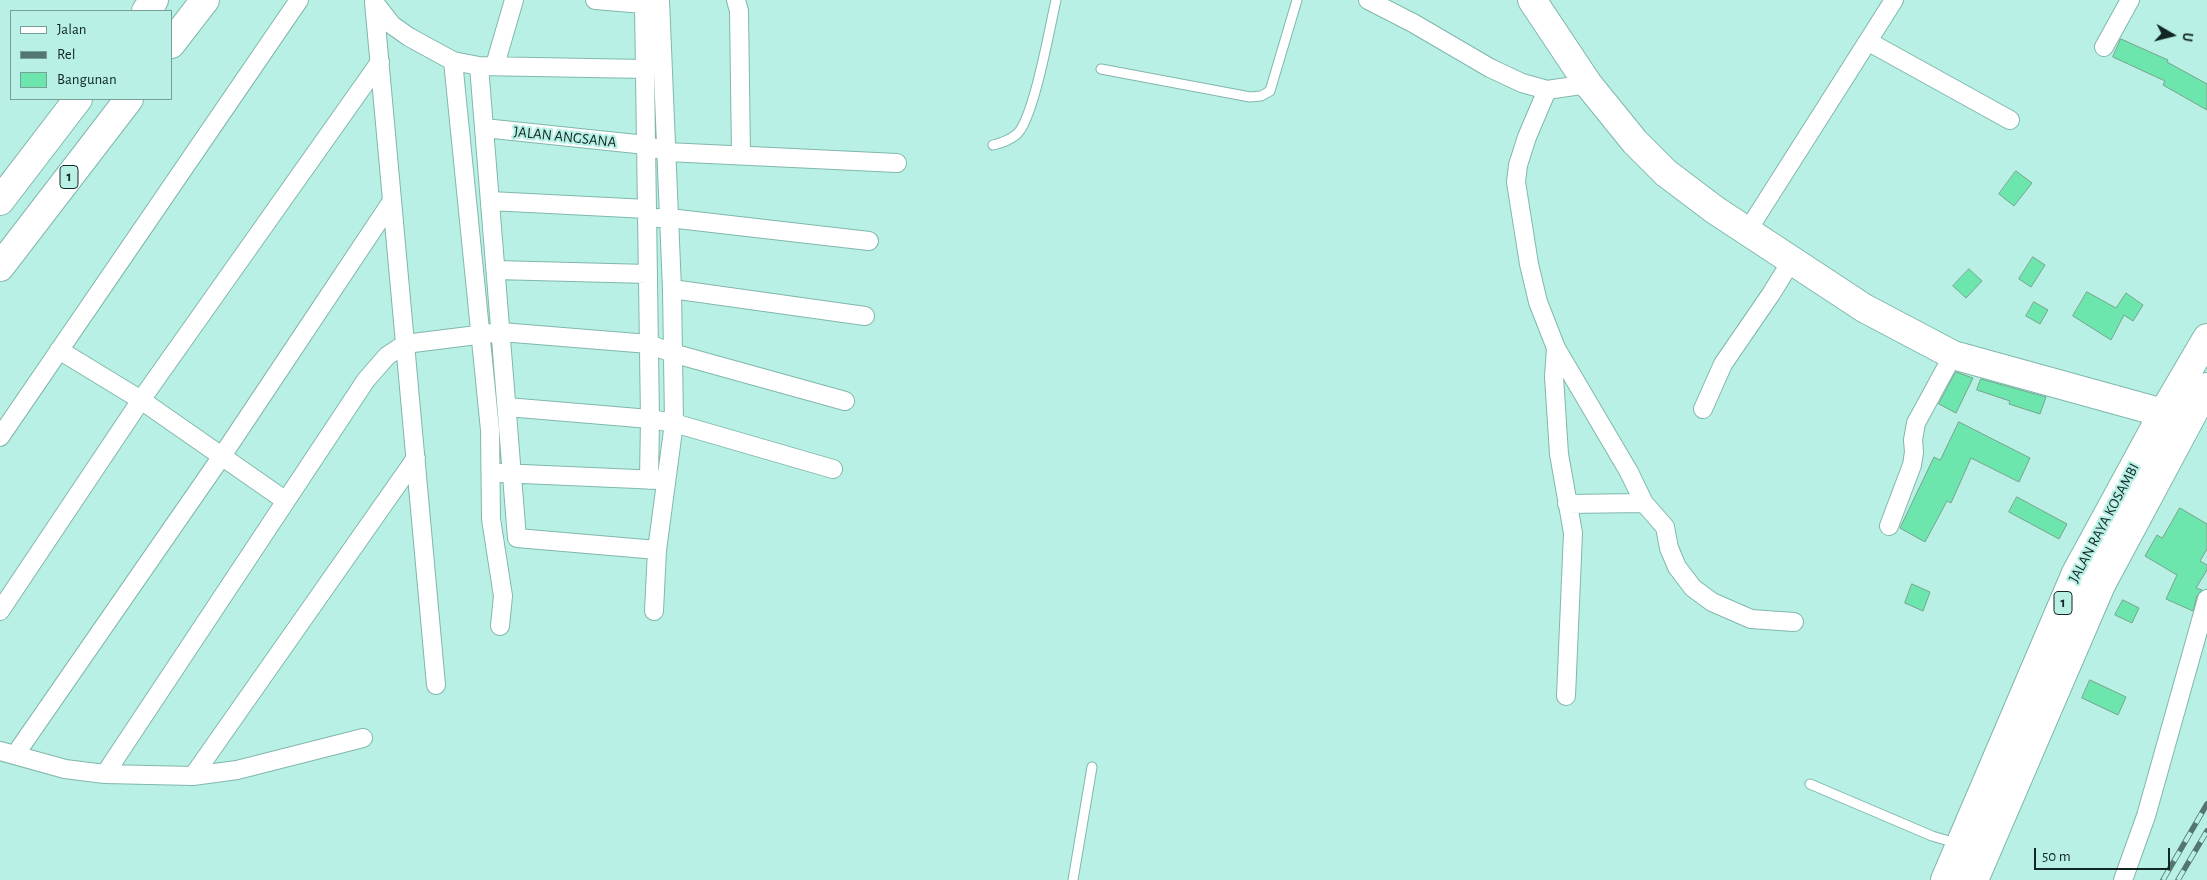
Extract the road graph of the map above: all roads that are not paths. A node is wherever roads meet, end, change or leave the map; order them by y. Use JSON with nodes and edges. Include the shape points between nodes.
{"nodes":[{"id":1,"x":206,"y":0,"type":"edge"},
{"id":2,"x":299,"y":0,"type":"edge"},
{"id":3,"x":514,"y":0,"type":"edge"},
{"id":4,"x":595,"y":0,"type":"edge"},
{"id":5,"x":736,"y":0,"type":"edge"},
{"id":6,"x":1056,"y":0,"type":"edge"},
{"id":7,"x":1297,"y":0,"type":"edge"},
{"id":8,"x":1368,"y":0,"type":"edge"},
{"id":9,"x":1532,"y":0,"type":"edge"},
{"id":10,"x":1894,"y":0,"type":"edge"},
{"id":11,"x":2130,"y":0,"type":"edge"},
{"id":12,"x":373,"y":1,"type":"edge"},
{"id":13,"x":655,"y":2,"type":"edge"},
{"id":14,"x":1869,"y":42,"type":"junction"},
{"id":15,"x":172,"y":43,"type":"edge"},
{"id":16,"x":2104,"y":48,"type":"dead end"},
{"id":17,"x":453,"y":61,"type":"junction"},
{"id":18,"x":380,"y":62,"type":"junction"},
{"id":19,"x":487,"y":65,"type":"junction"},
{"id":20,"x":645,"y":69,"type":"junction"},
{"id":21,"x":1101,"y":69,"type":"dead end"},
{"id":22,"x":1588,"y":84,"type":"junction"},
{"id":23,"x":1547,"y":90,"type":"junction"},
{"id":24,"x":77,"y":100,"type":"edge"},
{"id":25,"x":129,"y":100,"type":"edge"},
{"id":26,"x":2010,"y":120,"type":"dead end"},
{"id":27,"x":484,"y":128,"type":"junction"},
{"id":28,"x":646,"y":145,"type":"junction"},
{"id":29,"x":993,"y":146,"type":"dead end"},
{"id":30,"x":667,"y":152,"type":"junction"},
{"id":31,"x":740,"y":155,"type":"junction"},
{"id":32,"x":897,"y":163,"type":"dead end"},
{"id":33,"x":487,"y":164,"type":"junction"},
{"id":34,"x":463,"y":165,"type":"junction"},
{"id":35,"x":0,"y":201,"type":"edge"},
{"id":36,"x":392,"y":201,"type":"junction"},
{"id":37,"x":490,"y":201,"type":"junction"},
{"id":38,"x":647,"y":214,"type":"junction"},
{"id":39,"x":669,"y":218,"type":"junction"},
{"id":40,"x":1748,"y":230,"type":"junction"},
{"id":41,"x":869,"y":241,"type":"dead end"},
{"id":42,"x":1792,"y":260,"type":"junction"},
{"id":43,"x":3,"y":265,"type":"edge"},
{"id":44,"x":496,"y":270,"type":"junction"},
{"id":45,"x":648,"y":274,"type":"junction"},
{"id":46,"x":672,"y":289,"type":"junction"},
{"id":47,"x":864,"y":316,"type":"dead end"},
{"id":48,"x":501,"y":332,"type":"junction"},
{"id":49,"x":480,"y":335,"type":"junction"},
{"id":50,"x":2207,"y":338,"type":"edge"},
{"id":51,"x":405,"y":344,"type":"junction"},
{"id":52,"x":649,"y":344,"type":"junction"},
{"id":53,"x":1556,"y":348,"type":"junction"},
{"id":54,"x":60,"y":350,"type":"junction"},
{"id":55,"x":672,"y":353,"type":"junction"},
{"id":56,"x":1953,"y":355,"type":"junction"},
{"id":57,"x":2207,"y":387,"type":"edge"},
{"id":58,"x":141,"y":400,"type":"junction"},
{"id":59,"x":845,"y":401,"type":"dead end"},
{"id":60,"x":507,"y":407,"type":"junction"},
{"id":61,"x":1703,"y":409,"type":"dead end"},
{"id":62,"x":2163,"y":413,"type":"junction"},
{"id":63,"x":650,"y":419,"type":"junction"},
{"id":64,"x":674,"y":423,"type":"junction"},
{"id":65,"x":0,"y":437,"type":"edge"},
{"id":66,"x":222,"y":456,"type":"junction"},
{"id":67,"x":416,"y":458,"type":"junction"},
{"id":68,"x":833,"y":469,"type":"dead end"},
{"id":69,"x":491,"y":472,"type":"junction"},
{"id":70,"x":512,"y":473,"type":"junction"},
{"id":71,"x":649,"y":480,"type":"junction"},
{"id":72,"x":667,"y":480,"type":"junction"},
{"id":73,"x":286,"y":501,"type":"junction"},
{"id":74,"x":1644,"y":503,"type":"junction"},
{"id":75,"x":1567,"y":504,"type":"junction"},
{"id":76,"x":1889,"y":526,"type":"dead end"},
{"id":77,"x":657,"y":550,"type":"junction"},
{"id":78,"x":2207,"y":598,"type":"edge"},
{"id":79,"x":0,"y":611,"type":"edge"},
{"id":80,"x":654,"y":611,"type":"dead end"},
{"id":81,"x":1794,"y":622,"type":"dead end"},
{"id":82,"x":500,"y":626,"type":"dead end"},
{"id":83,"x":436,"y":685,"type":"dead end"},
{"id":84,"x":1566,"y":696,"type":"dead end"},
{"id":85,"x":363,"y":738,"type":"dead end"},
{"id":86,"x":8,"y":753,"type":"edge"},
{"id":87,"x":1092,"y":767,"type":"dead end"},
{"id":88,"x":105,"y":774,"type":"junction"},
{"id":89,"x":193,"y":776,"type":"junction"},
{"id":90,"x":1810,"y":784,"type":"dead end"},
{"id":91,"x":1962,"y":844,"type":"junction"},
{"id":92,"x":1073,"y":880,"type":"edge"},
{"id":93,"x":1945,"y":880,"type":"edge"},
{"id":94,"x":1974,"y":880,"type":"edge"},
{"id":95,"x":2123,"y":880,"type":"edge"}],
"edges":[{"from":1,"to":15,"type":"main road"},
{"from":2,"to":54,"type":"street"},
{"from":3,"to":19,"type":"street"},
{"from":4,"to":13,"type":"street"},
{"from":5,"to":31,"type":"street","via":[[739,11]]},
{"from":6,"to":29,"type":"lane","via":[[1026,119],[1018,133]]},
{"from":7,"to":21,"type":"lane","via":[[1276,76],[1270,91],[1261,96]]},
{"from":8,"to":23,"type":"street","via":[[1490,68]]},
{"from":9,"to":22,"type":"main road"},
{"from":10,"to":14,"type":"street"},
{"from":11,"to":16,"type":"street"},
{"from":12,"to":17,"type":"street","via":[[408,38]]},
{"from":12,"to":18,"type":"street"},
{"from":13,"to":20,"type":"street"},
{"from":13,"to":30,"type":"street"},
{"from":14,"to":26,"type":"street"},
{"from":14,"to":40,"type":"street"},
{"from":17,"to":19,"type":"street"},
{"from":17,"to":34,"type":"street"},
{"from":18,"to":36,"type":"street"},
{"from":18,"to":58,"type":"street"},
{"from":19,"to":20,"type":"street"},
{"from":19,"to":27,"type":"street"},
{"from":20,"to":28,"type":"street"},
{"from":22,"to":23,"type":"street"},
{"from":22,"to":40,"type":"main road","via":[[1635,142],[1666,173]]},
{"from":23,"to":53,"type":"street","via":[[1527,137],[1516,182],[1538,302]]},
{"from":24,"to":35,"type":"main road"},
{"from":25,"to":43,"type":"main road","number":"1"},
{"from":27,"to":28,"type":"street","name":"JALAN ANGSANA"},
{"from":27,"to":33,"type":"street"},
{"from":28,"to":30,"type":"street","name":"JALAN ANGSANA"},
{"from":28,"to":38,"type":"street"},
{"from":30,"to":31,"type":"street","name":"JALAN ANGSANA"},
{"from":30,"to":39,"type":"street"},
{"from":31,"to":32,"type":"street","name":"JALAN ANGSANA"},
{"from":33,"to":34,"type":"street"},
{"from":33,"to":37,"type":"street"},
{"from":34,"to":49,"type":"street"},
{"from":36,"to":51,"type":"street"},
{"from":36,"to":66,"type":"street"},
{"from":37,"to":38,"type":"street"},
{"from":37,"to":44,"type":"street"},
{"from":38,"to":39,"type":"street"},
{"from":38,"to":45,"type":"street"},
{"from":39,"to":41,"type":"street"},
{"from":39,"to":46,"type":"street"},
{"from":40,"to":42,"type":"main road"},
{"from":42,"to":56,"type":"main road","via":[[1864,308]]},
{"from":42,"to":61,"type":"street","via":[[1723,364]]},
{"from":44,"to":45,"type":"street"},
{"from":44,"to":48,"type":"street"},
{"from":45,"to":52,"type":"street"},
{"from":46,"to":47,"type":"street"},
{"from":46,"to":55,"type":"street"},
{"from":48,"to":49,"type":"street"},
{"from":48,"to":52,"type":"street"},
{"from":48,"to":60,"type":"street"},
{"from":49,"to":51,"type":"street"},
{"from":49,"to":69,"type":"street"},
{"from":50,"to":62,"type":"main road","name":"JALAN RAYA KOSAMBI","number":"1"},
{"from":51,"to":67,"type":"street"},
{"from":51,"to":73,"type":"street","via":[[387,356],[366,380]]},
{"from":52,"to":55,"type":"street"},
{"from":52,"to":63,"type":"street"},
{"from":53,"to":74,"type":"street","via":[[1630,472]]},
{"from":53,"to":75,"type":"street","via":[[1555,399]]},
{"from":54,"to":58,"type":"street"},
{"from":54,"to":65,"type":"street"},
{"from":55,"to":59,"type":"street"},
{"from":55,"to":64,"type":"street"},
{"from":56,"to":62,"type":"main road"},
{"from":56,"to":76,"type":"street","via":[[1916,423],[1912,465]]},
{"from":57,"to":94,"type":"main road","name":"JALAN RAYA KOSAMBI","number":"1","via":[[2101,585]]},
{"from":58,"to":66,"type":"street"},
{"from":58,"to":79,"type":"street"},
{"from":60,"to":63,"type":"street"},
{"from":60,"to":70,"type":"street"},
{"from":62,"to":91,"type":"main road","name":"JALAN RAYA KOSAMBI","number":"1","via":[[2076,573]]},
{"from":63,"to":64,"type":"street"},
{"from":63,"to":71,"type":"street"},
{"from":64,"to":68,"type":"street"},
{"from":64,"to":72,"type":"street"},
{"from":66,"to":73,"type":"street"},
{"from":66,"to":86,"type":"street"},
{"from":67,"to":83,"type":"street"},
{"from":67,"to":89,"type":"street"},
{"from":69,"to":70,"type":"street"},
{"from":69,"to":82,"type":"street","via":[[491,519],[503,596]]},
{"from":70,"to":71,"type":"street"},
{"from":70,"to":77,"type":"street","via":[[517,538]]},
{"from":71,"to":72,"type":"street"},
{"from":72,"to":77,"type":"street"},
{"from":73,"to":88,"type":"street"},
{"from":74,"to":75,"type":"street"},
{"from":74,"to":81,"type":"street","via":[[1666,527],[1669,548],[1677,567],[1693,588],[1712,602],[1751,619]]},
{"from":75,"to":84,"type":"street","via":[[1573,533]]},
{"from":77,"to":80,"type":"street"},
{"from":78,"to":95,"type":"street","via":[[2146,816]]},
{"from":85,"to":89,"type":"street","via":[[237,770]]},
{"from":86,"to":88,"type":"street","via":[[64,769]]},
{"from":87,"to":92,"type":"lane"},
{"from":88,"to":89,"type":"street"},
{"from":90,"to":91,"type":"lane","via":[[1932,836]]},
{"from":91,"to":93,"type":"main road","name":"JALAN RAYA KOSAMBI","number":"1"}]}
